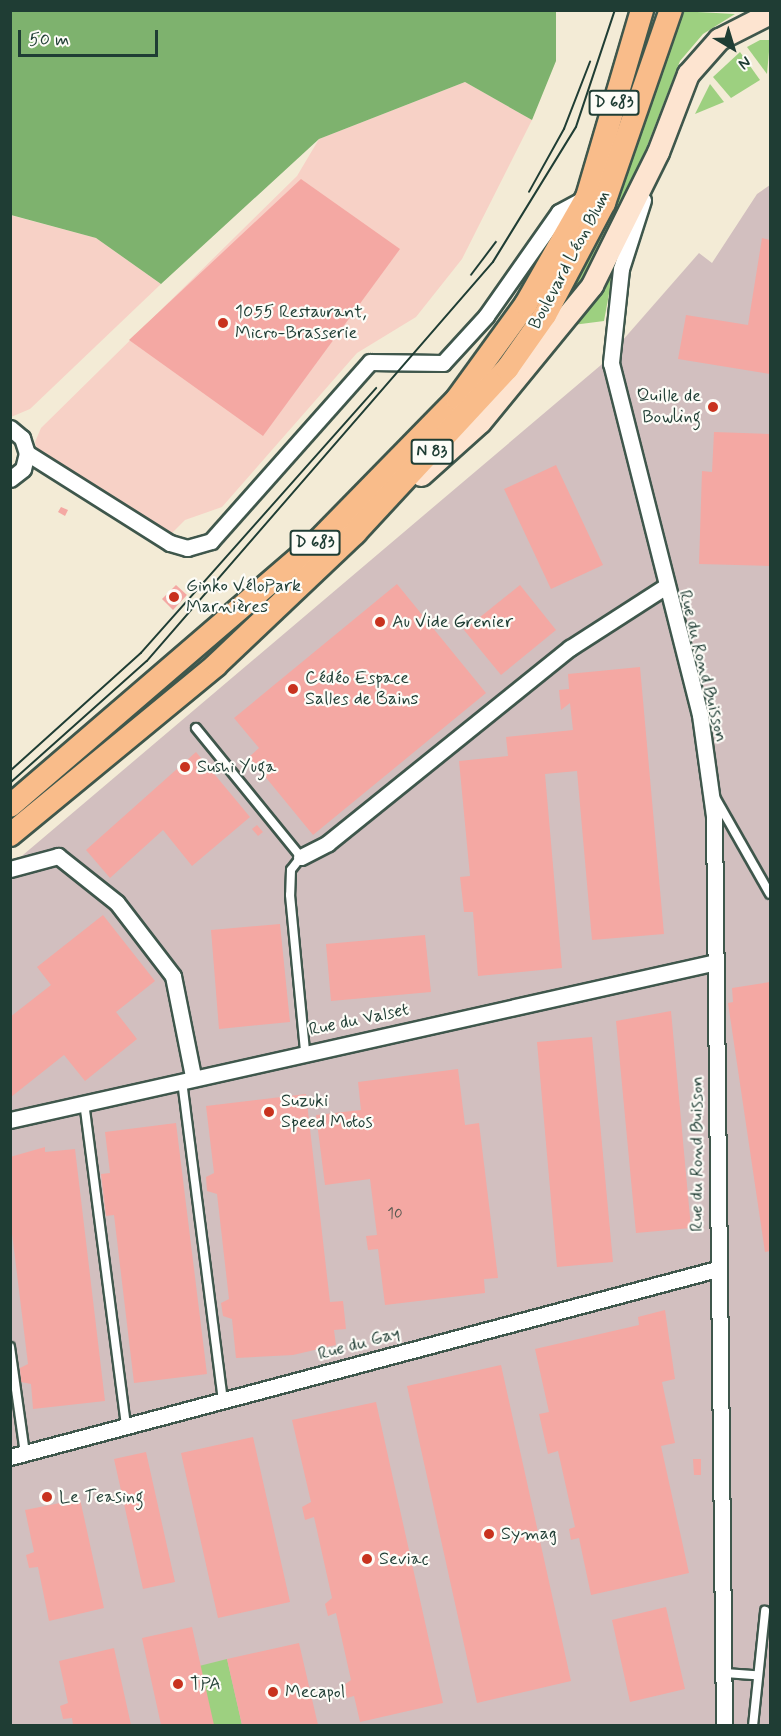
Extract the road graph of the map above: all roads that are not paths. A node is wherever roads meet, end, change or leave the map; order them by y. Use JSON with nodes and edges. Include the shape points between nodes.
{"nodes":[{"id":1,"x":642,"y":10,"type":"edge"},
{"id":2,"x":659,"y":10,"type":"edge"},
{"id":3,"x":671,"y":10,"type":"edge"},
{"id":4,"x":771,"y":13,"type":"edge"},
{"id":5,"x":658,"y":152,"type":"junction"},
{"id":6,"x":587,"y":196,"type":"junction"},
{"id":7,"x":10,"y":428,"type":"edge"},
{"id":8,"x":27,"y":453,"type":"junction"},
{"id":9,"x":10,"y":479,"type":"edge"},
{"id":10,"x":355,"y":533,"type":"junction"},
{"id":11,"x":663,"y":588,"type":"junction"},
{"id":12,"x":196,"y":728,"type":"dead end"},
{"id":13,"x":711,"y":791,"type":"junction"},
{"id":14,"x":10,"y":806,"type":"edge"},
{"id":15,"x":10,"y":835,"type":"edge"},
{"id":16,"x":301,"y":857,"type":"junction"},
{"id":17,"x":10,"y":869,"type":"edge"},
{"id":18,"x":771,"y":894,"type":"edge"},
{"id":19,"x":716,"y":962,"type":"junction"},
{"id":20,"x":305,"y":1052,"type":"junction"},
{"id":21,"x":188,"y":1077,"type":"junction"},
{"id":22,"x":84,"y":1102,"type":"junction"},
{"id":23,"x":10,"y":1120,"type":"edge"},
{"id":24,"x":717,"y":1269,"type":"junction"},
{"id":25,"x":10,"y":1347,"type":"edge"},
{"id":26,"x":223,"y":1401,"type":"junction"},
{"id":27,"x":126,"y":1427,"type":"junction"},
{"id":28,"x":18,"y":1455,"type":"edge"},
{"id":29,"x":765,"y":1611,"type":"dead end"},
{"id":30,"x":725,"y":1673,"type":"junction"},
{"id":31,"x":756,"y":1675,"type":"junction"},
{"id":32,"x":724,"y":1725,"type":"edge"},
{"id":33,"x":753,"y":1725,"type":"edge"}],
"edges":[{"from":1,"to":6,"type":"main road","number":"D 683"},
{"from":2,"to":6,"type":"main road","name":"Boulevard Léon Blum"},
{"from":3,"to":10,"type":"main road","name":"Boulevard Léon Blum","number":"N 83","via":[[604,203],[545,315],[507,369]]},
{"from":4,"to":5,"type":"main road","number":"D 683","via":[[719,39],[688,74]]},
{"from":5,"to":10,"type":"main road","number":"D 683","via":[[592,285],[547,346],[480,422]]},
{"from":5,"to":11,"type":"street","name":"Rue du Rond Buisson","via":[[621,269],[611,363]]},
{"from":6,"to":8,"type":"street","via":[[559,212],[486,316],[443,363],[370,362],[211,541],[187,548],[170,543]]},
{"from":6,"to":14,"type":"main road","number":"D 683","via":[[526,304],[457,399],[410,449],[320,539]]},
{"from":7,"to":8,"type":"street","via":[[22,438]]},
{"from":8,"to":9,"type":"street","via":[[23,469]]},
{"from":10,"to":15,"type":"main road","number":"D 683","via":[[216,665]]},
{"from":11,"to":13,"type":"street","name":"Rue du Rond Buisson","via":[[700,715]]},
{"from":11,"to":16,"type":"street","via":[[570,648],[328,843]]},
{"from":12,"to":16,"type":"lane"},
{"from":13,"to":18,"type":"lane"},
{"from":13,"to":19,"type":"street","name":"Rue du Rond Buisson"},
{"from":16,"to":20,"type":"lane","via":[[291,870],[290,895]]},
{"from":17,"to":21,"type":"street","via":[[58,856],[117,903],[174,976]]},
{"from":19,"to":20,"type":"street","name":"Rue du Valset"},
{"from":19,"to":24,"type":"street","name":"Rue du Rond Buisson"},
{"from":20,"to":21,"type":"street","name":"Rue du Valset"},
{"from":21,"to":22,"type":"street","name":"Rue du Valset"},
{"from":21,"to":26,"type":"lane"},
{"from":22,"to":23,"type":"street","name":"Rue du Valset"},
{"from":22,"to":27,"type":"lane"},
{"from":24,"to":26,"type":"street","name":"Rue du Gay"},
{"from":24,"to":30,"type":"street","name":"Rue du Rond Buisson"},
{"from":25,"to":28,"type":"lane"},
{"from":26,"to":27,"type":"street","name":"Rue du Gay"},
{"from":27,"to":28,"type":"street","name":"Rue du Gay"},
{"from":29,"to":31,"type":"lane"},
{"from":30,"to":31,"type":"lane"},
{"from":30,"to":32,"type":"street","name":"Rue du Rond Buisson"},
{"from":31,"to":33,"type":"lane"}]}
